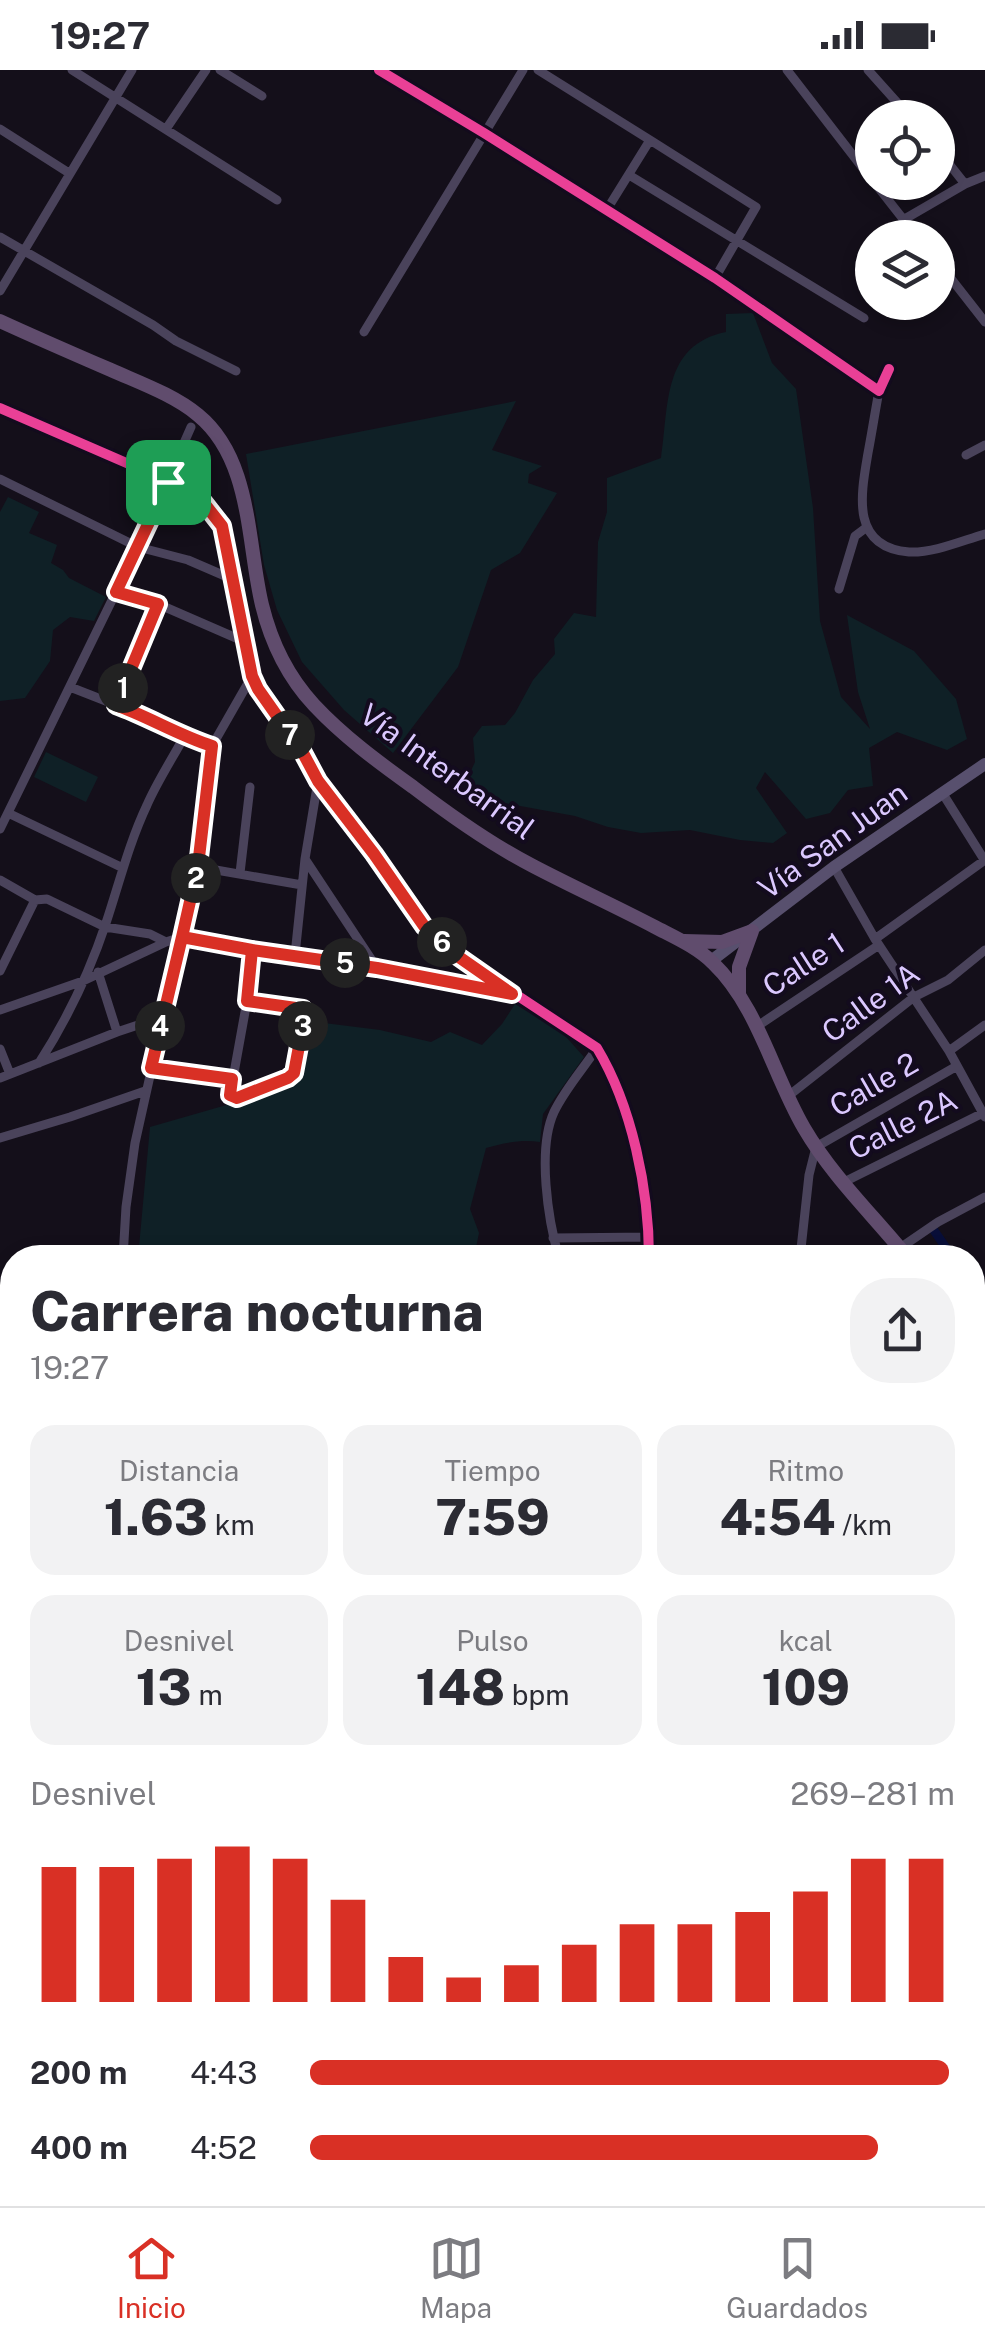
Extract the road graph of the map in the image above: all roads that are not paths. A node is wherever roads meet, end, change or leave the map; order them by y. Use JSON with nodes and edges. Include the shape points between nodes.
{"nodes":[{"id":1,"x":72,"y":70,"type":"edge"},
{"id":2,"x":132,"y":70,"type":"edge"},
{"id":3,"x":206,"y":70,"type":"edge"},
{"id":4,"x":220,"y":70,"type":"edge"},
{"id":5,"x":379,"y":70,"type":"edge"},
{"id":6,"x":523,"y":70,"type":"edge"},
{"id":7,"x":538,"y":70,"type":"edge"},
{"id":8,"x":788,"y":70,"type":"edge"},
{"id":9,"x":868,"y":70,"type":"edge"},
{"id":10,"x":262,"y":96,"type":"dead end"},
{"id":11,"x":115,"y":98,"type":"junction"},
{"id":12,"x":895,"y":100,"type":"edge"},
{"id":13,"x":166,"y":128,"type":"junction"},
{"id":14,"x":0,"y":129,"type":"edge"},
{"id":15,"x":484,"y":133,"type":"junction"},
{"id":16,"x":650,"y":140,"type":"junction"},
{"id":17,"x":855,"y":158,"type":"edge"},
{"id":18,"x":955,"y":171,"type":"edge"},
{"id":19,"x":69,"y":173,"type":"junction"},
{"id":20,"x":629,"y":176,"type":"junction"},
{"id":21,"x":985,"y":176,"type":"edge"},
{"id":22,"x":965,"y":184,"type":"junction"},
{"id":23,"x":277,"y":200,"type":"dead end"},
{"id":24,"x":887,"y":200,"type":"edge"},
{"id":25,"x":606,"y":210,"type":"junction"},
{"id":26,"x":903,"y":220,"type":"joint"},
{"id":27,"x":0,"y":237,"type":"edge"},
{"id":28,"x":738,"y":241,"type":"junction"},
{"id":29,"x":23,"y":252,"type":"junction"},
{"id":30,"x":715,"y":278,"type":"junction"},
{"id":31,"x":955,"y":284,"type":"edge"},
{"id":32,"x":0,"y":291,"type":"edge"},
{"id":33,"x":855,"y":312,"type":"edge"},
{"id":34,"x":0,"y":322,"type":"edge"},
{"id":35,"x":985,"y":322,"type":"edge"},
{"id":36,"x":364,"y":332,"type":"dead end"},
{"id":37,"x":890,"y":369,"type":"dead end"},
{"id":38,"x":236,"y":372,"type":"dead end"},
{"id":39,"x":878,"y":391,"type":"junction"},
{"id":40,"x":0,"y":408,"type":"edge"},
{"id":41,"x":191,"y":428,"type":"dead end"},
{"id":42,"x":985,"y":445,"type":"edge"},
{"id":43,"x":966,"y":455,"type":"dead end"},
{"id":44,"x":0,"y":480,"type":"edge"},
{"id":45,"x":168,"y":482,"type":"junction"},
{"id":46,"x":867,"y":527,"type":"junction"},
{"id":47,"x":985,"y":534,"type":"edge"},
{"id":48,"x":138,"y":547,"type":"junction"},
{"id":49,"x":232,"y":579,"type":"junction"},
{"id":50,"x":840,"y":589,"type":"dead end"},
{"id":51,"x":116,"y":592,"type":"junction"},
{"id":52,"x":158,"y":604,"type":"junction"},
{"id":53,"x":244,"y":641,"type":"junction"},
{"id":54,"x":252,"y":676,"type":"junction"},
{"id":55,"x":70,"y":687,"type":"junction"},
{"id":56,"x":116,"y":705,"type":"junction"},
{"id":57,"x":184,"y":737,"type":"junction"},
{"id":58,"x":212,"y":746,"type":"junction"},
{"id":59,"x":985,"y":764,"type":"edge"},
{"id":60,"x":318,"y":781,"type":"junction"},
{"id":61,"x":250,"y":787,"type":"dead end"},
{"id":62,"x":943,"y":794,"type":"junction"},
{"id":63,"x":8,"y":813,"type":"junction"},
{"id":64,"x":0,"y":829,"type":"edge"},
{"id":65,"x":305,"y":860,"type":"junction"},
{"id":66,"x":985,"y":860,"type":"edge"},
{"id":67,"x":198,"y":866,"type":"junction"},
{"id":68,"x":834,"y":867,"type":"junction"},
{"id":69,"x":123,"y":868,"type":"junction"},
{"id":70,"x":240,"y":874,"type":"junction"},
{"id":71,"x":0,"y":880,"type":"edge"},
{"id":72,"x":302,"y":885,"type":"junction"},
{"id":73,"x":35,"y":900,"type":"junction"},
{"id":74,"x":105,"y":927,"type":"junction"},
{"id":75,"x":752,"y":932,"type":"junction"},
{"id":76,"x":182,"y":937,"type":"junction"},
{"id":77,"x":678,"y":940,"type":"junction"},
{"id":78,"x":166,"y":942,"type":"junction"},
{"id":79,"x":877,"y":942,"type":"junction"},
{"id":80,"x":252,"y":950,"type":"junction"},
{"id":81,"x":985,"y":950,"type":"edge"},
{"id":82,"x":296,"y":955,"type":"junction"},
{"id":83,"x":712,"y":961,"type":"junction"},
{"id":84,"x":377,"y":968,"type":"junction"},
{"id":85,"x":0,"y":972,"type":"edge"},
{"id":86,"x":98,"y":972,"type":"junction"},
{"id":87,"x":82,"y":980,"type":"junction"},
{"id":88,"x":512,"y":994,"type":"junction"},
{"id":89,"x":739,"y":996,"type":"junction"},
{"id":90,"x":914,"y":998,"type":"junction"},
{"id":91,"x":247,"y":1001,"type":"junction"},
{"id":92,"x":0,"y":1010,"type":"edge"},
{"id":93,"x":162,"y":1018,"type":"junction"},
{"id":94,"x":985,"y":1025,"type":"edge"},
{"id":95,"x":756,"y":1027,"type":"junction"},
{"id":96,"x":117,"y":1032,"type":"junction"},
{"id":97,"x":597,"y":1048,"type":"junction"},
{"id":98,"x":0,"y":1049,"type":"edge"},
{"id":99,"x":949,"y":1051,"type":"junction"},
{"id":100,"x":39,"y":1064,"type":"junction"},
{"id":101,"x":957,"y":1066,"type":"junction"},
{"id":102,"x":151,"y":1068,"type":"junction"},
{"id":103,"x":5,"y":1076,"type":"edge"},
{"id":104,"x":232,"y":1079,"type":"junction"},
{"id":105,"x":146,"y":1091,"type":"junction"},
{"id":106,"x":787,"y":1097,"type":"junction"},
{"id":107,"x":984,"y":1114,"type":"edge"},
{"id":108,"x":0,"y":1138,"type":"edge"},
{"id":109,"x":816,"y":1148,"type":"junction"},
{"id":110,"x":842,"y":1184,"type":"junction"},
{"id":111,"x":985,"y":1197,"type":"edge"},
{"id":112,"x":649,"y":1236,"type":"junction"},
{"id":113,"x":553,"y":1238,"type":"junction"},
{"id":114,"x":124,"y":1245,"type":"edge"},
{"id":115,"x":555,"y":1245,"type":"edge"},
{"id":116,"x":649,"y":1245,"type":"edge"},
{"id":117,"x":801,"y":1245,"type":"edge"},
{"id":118,"x":897,"y":1245,"type":"edge"},
{"id":119,"x":913,"y":1245,"type":"edge"}],
"edges":[{"from":1,"to":11,"type":"street"},
{"from":2,"to":11,"type":"street"},
{"from":3,"to":13,"type":"street"},
{"from":4,"to":10,"type":"street"},
{"from":5,"to":15,"type":"street"},
{"from":6,"to":15,"type":"street"},
{"from":7,"to":16,"type":"street"},
{"from":8,"to":17,"type":"street"},
{"from":9,"to":12,"type":"street"},
{"from":11,"to":13,"type":"street"},
{"from":11,"to":19,"type":"street"},
{"from":13,"to":23,"type":"street"},
{"from":14,"to":19,"type":"street"},
{"from":15,"to":25,"type":"street"},
{"from":15,"to":36,"type":"street"},
{"from":16,"to":20,"type":"street"},
{"from":16,"to":28,"type":"street","via":[[754,204]]},
{"from":18,"to":22,"type":"street"},
{"from":19,"to":29,"type":"street"},
{"from":20,"to":25,"type":"street"},
{"from":20,"to":28,"type":"street"},
{"from":21,"to":22,"type":"street"},
{"from":22,"to":26,"type":"street"},
{"from":24,"to":26,"type":"street"},
{"from":25,"to":30,"type":"street"},
{"from":27,"to":29,"type":"street"},
{"from":28,"to":30,"type":"street"},
{"from":28,"to":33,"type":"street"},
{"from":29,"to":32,"type":"street"},
{"from":29,"to":38,"type":"street"},
{"from":30,"to":39,"type":"street"},
{"from":31,"to":35,"type":"street"},
{"from":34,"to":77,"type":"main road","name":"Vía Interbarrial","via":[[147,386],[197,414],[220,438],[237,473],[271,636],[297,685],[352,740],[501,848]]},
{"from":37,"to":39,"type":"street"},
{"from":39,"to":46,"type":"street","via":[[862,489]]},
{"from":40,"to":45,"type":"street"},
{"from":41,"to":45,"type":"street"},
{"from":42,"to":43,"type":"street"},
{"from":44,"to":48,"type":"street"},
{"from":45,"to":48,"type":"street"},
{"from":45,"to":49,"type":"street","via":[[200,498],[222,526]]},
{"from":46,"to":47,"type":"street","via":[[888,547],[908,552]]},
{"from":46,"to":50,"type":"street","via":[[856,536]]},
{"from":48,"to":49,"type":"street"},
{"from":48,"to":51,"type":"street"},
{"from":49,"to":53,"type":"street"},
{"from":51,"to":52,"type":"street"},
{"from":51,"to":55,"type":"street"},
{"from":52,"to":53,"type":"street"},
{"from":52,"to":56,"type":"street"},
{"from":53,"to":54,"type":"street"},
{"from":54,"to":58,"type":"street"},
{"from":54,"to":60,"type":"street"},
{"from":55,"to":56,"type":"street"},
{"from":55,"to":63,"type":"street"},
{"from":56,"to":57,"type":"street"},
{"from":57,"to":58,"type":"street"},
{"from":57,"to":69,"type":"street","via":[[146,806]]},
{"from":58,"to":67,"type":"street"},
{"from":59,"to":62,"type":"street","name":"Vía San Juan"},
{"from":60,"to":65,"type":"street"},
{"from":60,"to":88,"type":"street","via":[[424,926]]},
{"from":61,"to":70,"type":"street"},
{"from":62,"to":66,"type":"street"},
{"from":62,"to":68,"type":"street","name":"Vía San Juan"},
{"from":63,"to":64,"type":"street"},
{"from":63,"to":69,"type":"street"},
{"from":65,"to":72,"type":"street"},
{"from":65,"to":84,"type":"street"},
{"from":66,"to":79,"type":"street","name":"Calle 1"},
{"from":67,"to":70,"type":"street"},
{"from":67,"to":76,"type":"street"},
{"from":68,"to":75,"type":"street","name":"Vía San Juan"},
{"from":68,"to":79,"type":"street"},
{"from":69,"to":74,"type":"street"},
{"from":70,"to":72,"type":"street"},
{"from":71,"to":73,"type":"street"},
{"from":72,"to":82,"type":"street"},
{"from":73,"to":74,"type":"street","via":[[48,899]]},
{"from":73,"to":85,"type":"street"},
{"from":74,"to":78,"type":"street"},
{"from":74,"to":87,"type":"street"},
{"from":75,"to":77,"type":"main road","via":[[722,942]]},
{"from":75,"to":83,"type":"street","name":"Vía San Juan"},
{"from":75,"to":89,"type":"main road","via":[[739,967]]},
{"from":76,"to":78,"type":"street"},
{"from":76,"to":80,"type":"street"},
{"from":76,"to":93,"type":"street"},
{"from":77,"to":83,"type":"main road","name":"Vía Interbarrial"},
{"from":78,"to":86,"type":"street"},
{"from":79,"to":90,"type":"street"},
{"from":79,"to":95,"type":"street","name":"Calle 1"},
{"from":80,"to":82,"type":"street"},
{"from":80,"to":91,"type":"street"},
{"from":81,"to":90,"type":"street","name":"Calle 1A"},
{"from":82,"to":84,"type":"street"},
{"from":83,"to":89,"type":"main road","name":"Vía Interbarrial"},
{"from":84,"to":88,"type":"street"},
{"from":86,"to":87,"type":"street"},
{"from":86,"to":96,"type":"street"},
{"from":87,"to":92,"type":"street"},
{"from":87,"to":100,"type":"street"},
{"from":88,"to":97,"type":"street"},
{"from":89,"to":95,"type":"main road","name":"Vía Interbarrial"},
{"from":90,"to":99,"type":"street"},
{"from":90,"to":106,"type":"street","name":"Calle 1A"},
{"from":91,"to":104,"type":"street"},
{"from":91,"to":104,"type":"street","via":[[304,1011],[295,1070],[237,1098],[230,1095]]},
{"from":93,"to":96,"type":"street"},
{"from":93,"to":102,"type":"street"},
{"from":94,"to":99,"type":"street","name":"Calle 2"},
{"from":95,"to":106,"type":"main road","name":"Vía Interbarrial"},
{"from":96,"to":100,"type":"street"},
{"from":97,"to":112,"type":"street","via":[[628,1122]]},
{"from":97,"to":113,"type":"street","via":[[548,1130]]},
{"from":98,"to":103,"type":"street"},
{"from":99,"to":101,"type":"street"},
{"from":100,"to":103,"type":"street"},
{"from":101,"to":107,"type":"street"},
{"from":101,"to":109,"type":"street","name":"Calle 2"},
{"from":102,"to":104,"type":"street"},
{"from":102,"to":105,"type":"street"},
{"from":105,"to":108,"type":"street"},
{"from":105,"to":114,"type":"street"},
{"from":106,"to":109,"type":"main road","name":"Vía Interbarrial"},
{"from":107,"to":110,"type":"street","name":"Calle 2A"},
{"from":109,"to":110,"type":"main road","name":"Vía Interbarrial"},
{"from":109,"to":117,"type":"street"},
{"from":110,"to":118,"type":"main road","name":"Vía Interbarrial"},
{"from":111,"to":119,"type":"street","via":[[938,1222]]},
{"from":112,"to":113,"type":"street"},
{"from":112,"to":116,"type":"street"},
{"from":113,"to":115,"type":"street"}]}
